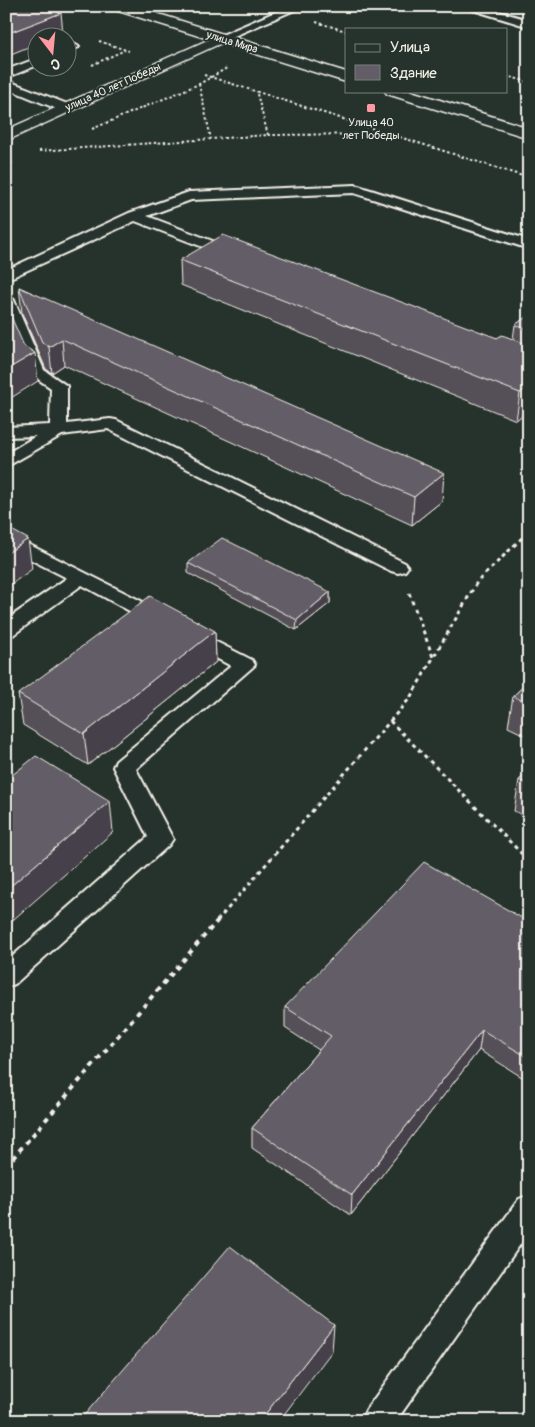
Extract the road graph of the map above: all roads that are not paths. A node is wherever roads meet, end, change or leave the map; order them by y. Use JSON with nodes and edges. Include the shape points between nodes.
{"nodes":[{"id":1,"x":117,"y":6,"type":"edge"},
{"id":2,"x":299,"y":6,"type":"edge"},
{"id":3,"x":465,"y":6,"type":"edge"},
{"id":4,"x":529,"y":24,"type":"edge"},
{"id":5,"x":221,"y":38,"type":"junction"},
{"id":6,"x":28,"y":65,"type":"edge"},
{"id":7,"x":6,"y":74,"type":"edge"},
{"id":8,"x":345,"y":77,"type":"edge"},
{"id":9,"x":6,"y":84,"type":"edge"},
{"id":10,"x":396,"y":92,"type":"edge"},
{"id":11,"x":66,"y":108,"type":"junction"},
{"id":12,"x":529,"y":133,"type":"edge"},
{"id":13,"x":6,"y":136,"type":"edge"},
{"id":14,"x":134,"y":216,"type":"junction"},
{"id":15,"x":529,"y":245,"type":"edge"},
{"id":16,"x":244,"y":257,"type":"edge"},
{"id":17,"x":6,"y":276,"type":"edge"},
{"id":18,"x":6,"y":300,"type":"edge"},
{"id":19,"x":58,"y":430,"type":"junction"},
{"id":20,"x":6,"y":432,"type":"edge"},
{"id":21,"x":6,"y":462,"type":"edge"},
{"id":22,"x":6,"y":538,"type":"edge"},
{"id":23,"x":398,"y":567,"type":"road end"},
{"id":24,"x":81,"y":578,"type":"junction"},
{"id":25,"x":6,"y":630,"type":"edge"},
{"id":26,"x":6,"y":976,"type":"edge"},
{"id":27,"x":529,"y":1208,"type":"edge"},
{"id":28,"x":377,"y":1421,"type":"edge"}],
"edges":[{"from":1,"to":5,"type":"street","name":"улица Мира"},
{"from":2,"to":5,"type":"lane"},
{"from":3,"to":4,"type":"lane"},
{"from":5,"to":8,"type":"street","name":"улица Мира"},
{"from":5,"to":11,"type":"street","name":"улица 40 лет Победы"},
{"from":6,"to":7,"type":"lane"},
{"from":9,"to":11,"type":"lane"},
{"from":10,"to":12,"type":"street"},
{"from":11,"to":13,"type":"street","name":"улица 40 лет Победы"},
{"from":14,"to":15,"type":"lane","via":[[189,196],[355,189]]},
{"from":14,"to":16,"type":"lane"},
{"from":14,"to":17,"type":"lane"},
{"from":18,"to":19,"type":"lane","via":[[37,373],[59,386]]},
{"from":19,"to":20,"type":"lane"},
{"from":19,"to":21,"type":"lane"},
{"from":19,"to":23,"type":"lane","via":[[110,424]]},
{"from":22,"to":24,"type":"lane"},
{"from":24,"to":25,"type":"lane"},
{"from":24,"to":26,"type":"lane","via":[[245,665],[124,767],[161,839]]},
{"from":27,"to":28,"type":"lane"}]}
